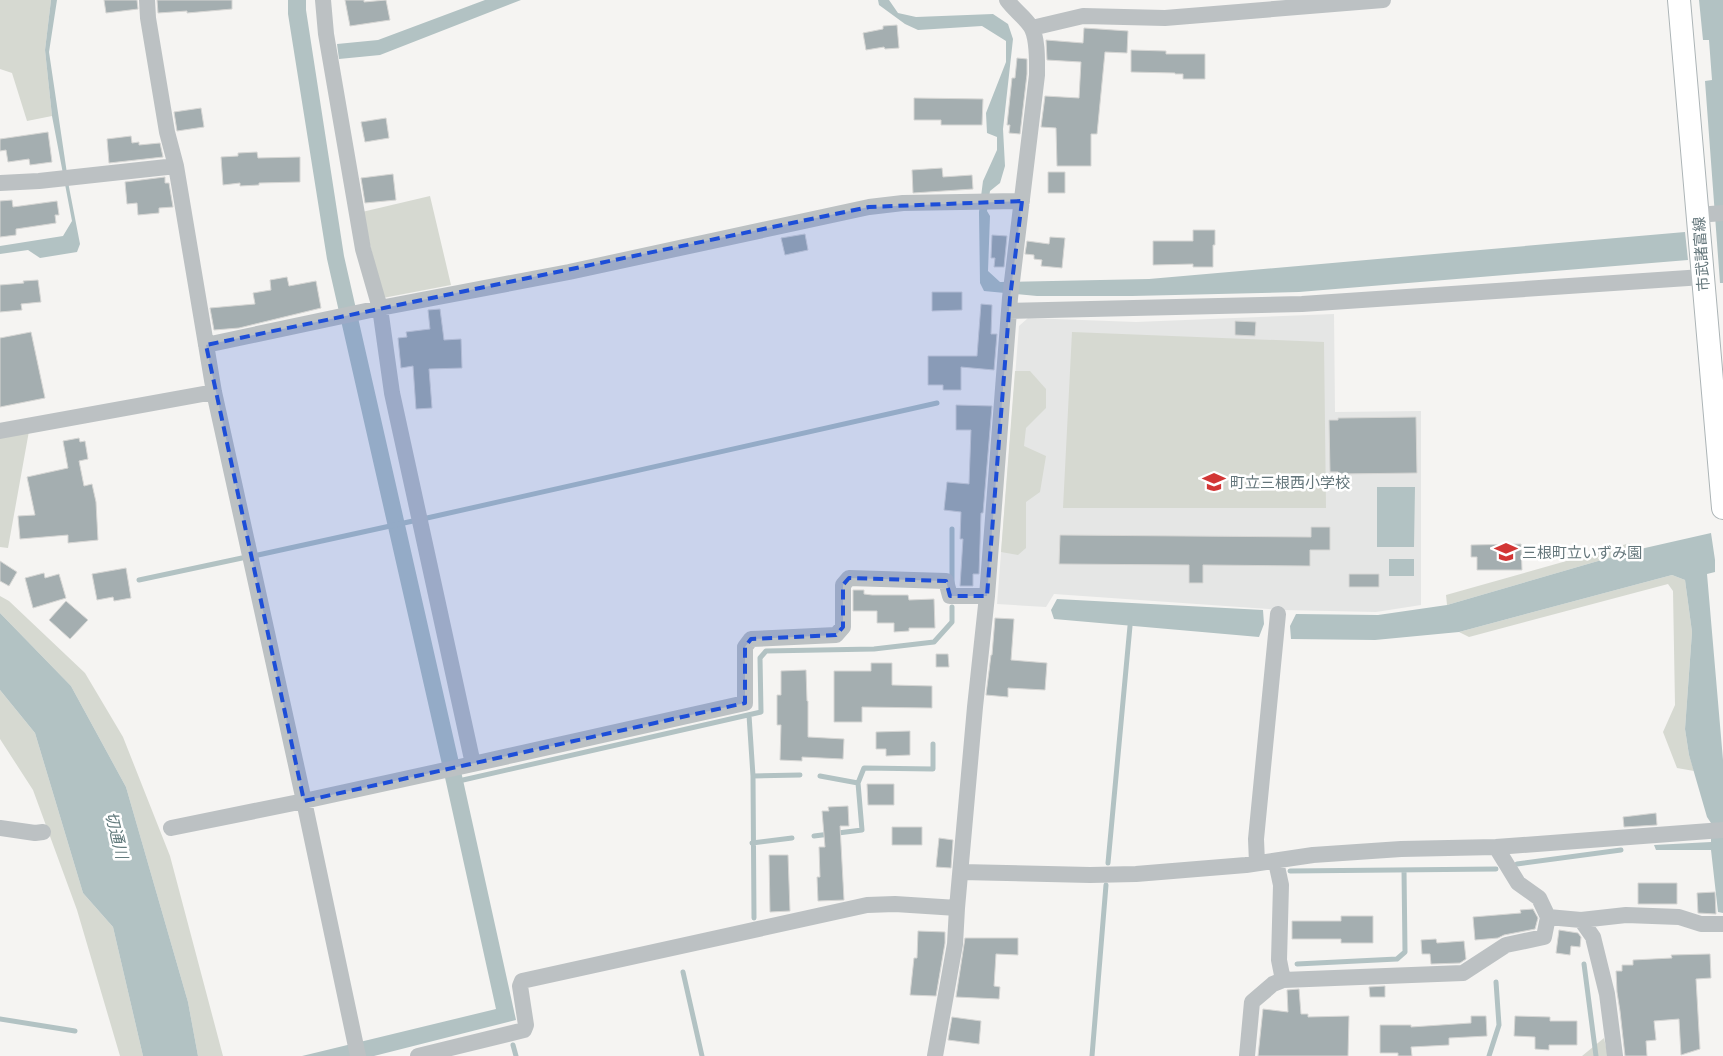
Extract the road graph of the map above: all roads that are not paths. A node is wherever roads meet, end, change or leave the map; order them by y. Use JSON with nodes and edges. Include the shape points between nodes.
{"nodes":[{"id":1,"x":147,"y":0,"type":"edge"},
{"id":2,"x":322,"y":0,"type":"edge"},
{"id":3,"x":1007,"y":0,"type":"edge"},
{"id":4,"x":1382,"y":0,"type":"edge"},
{"id":5,"x":1679,"y":0,"type":"edge"},
{"id":6,"x":1032,"y":28,"type":"junction"},
{"id":7,"x":176,"y":166,"type":"junction"},
{"id":8,"x":0,"y":183,"type":"edge"},
{"id":9,"x":1022,"y":201,"type":"junction"},
{"id":10,"x":1710,"y":214,"type":"edge"},
{"id":11,"x":1703,"y":277,"type":"junction"},
{"id":12,"x":1009,"y":304,"type":"junction"},
{"id":13,"x":380,"y":308,"type":"junction"},
{"id":14,"x":206,"y":345,"type":"junction"},
{"id":15,"x":214,"y":392,"type":"junction"},
{"id":16,"x":0,"y":431,"type":"edge"},
{"id":17,"x":1723,"y":508,"type":"edge"},
{"id":18,"x":987,"y":596,"type":"junction"},
{"id":19,"x":1278,"y":614,"type":"dead end"},
{"id":20,"x":468,"y":765,"type":"junction"},
{"id":21,"x":304,"y":801,"type":"junction"},
{"id":22,"x":0,"y":828,"type":"edge"},
{"id":23,"x":171,"y":828,"type":"dead end"},
{"id":24,"x":1723,"y":830,"type":"edge"},
{"id":25,"x":43,"y":832,"type":"dead end"},
{"id":26,"x":1496,"y":847,"type":"junction"},
{"id":27,"x":1276,"y":862,"type":"junction"},
{"id":28,"x":1257,"y":863,"type":"junction"},
{"id":29,"x":961,"y":872,"type":"junction"},
{"id":30,"x":957,"y":908,"type":"junction"},
{"id":31,"x":1548,"y":917,"type":"junction"},
{"id":32,"x":1581,"y":920,"type":"junction"},
{"id":33,"x":1722,"y":924,"type":"edge"},
{"id":34,"x":1283,"y":980,"type":"junction"},
{"id":35,"x":455,"y":1052,"type":"edge"},
{"id":36,"x":358,"y":1056,"type":"edge"},
{"id":37,"x":418,"y":1056,"type":"edge"},
{"id":38,"x":935,"y":1056,"type":"edge"},
{"id":39,"x":1247,"y":1056,"type":"edge"},
{"id":40,"x":1615,"y":1056,"type":"edge"}],
"edges":[{"from":1,"to":7,"type":"street","via":[[167,132]]},
{"from":2,"to":13,"type":"street","via":[[363,250]]},
{"from":3,"to":6,"type":"street"},
{"from":4,"to":6,"type":"street","via":[[1165,18],[1083,16]]},
{"from":5,"to":10,"type":"main road","name":"市武諸富線"},
{"from":6,"to":9,"type":"street","via":[[1037,75]]},
{"from":7,"to":8,"type":"street"},
{"from":7,"to":14,"type":"street"},
{"from":9,"to":12,"type":"street"},
{"from":9,"to":13,"type":"street","via":[[903,203],[869,207],[579,270]]},
{"from":10,"to":11,"type":"main road","name":"市武諸富線"},
{"from":11,"to":12,"type":"street","via":[[1302,304]]},
{"from":11,"to":17,"type":"main road","name":"市武諸富線"},
{"from":12,"to":18,"type":"street"},
{"from":13,"to":14,"type":"street"},
{"from":13,"to":20,"type":"street","via":[[392,393]]},
{"from":14,"to":15,"type":"street"},
{"from":15,"to":16,"type":"street"},
{"from":15,"to":21,"type":"street"},
{"from":18,"to":20,"type":"street","via":[[950,596],[946,580],[849,578],[844,585],[843,627],[836,635],[751,639],[745,646],[745,703]]},
{"from":18,"to":29,"type":"street"},
{"from":19,"to":28,"type":"street","via":[[1256,839]]},
{"from":20,"to":21,"type":"street"},
{"from":21,"to":23,"type":"street"},
{"from":21,"to":36,"type":"street"},
{"from":22,"to":25,"type":"street"},
{"from":24,"to":26,"type":"street"},
{"from":26,"to":27,"type":"street","via":[[1400,849],[1313,855]]},
{"from":26,"to":31,"type":"street","via":[[1518,883],[1539,898]]},
{"from":27,"to":28,"type":"street"},
{"from":27,"to":34,"type":"street","via":[[1281,885],[1279,960]]},
{"from":28,"to":29,"type":"street","via":[[1136,874]]},
{"from":29,"to":30,"type":"street"},
{"from":30,"to":35,"type":"street","via":[[867,905],[522,981],[524,1030]]},
{"from":30,"to":38,"type":"street","via":[[956,944]]},
{"from":31,"to":32,"type":"street"},
{"from":31,"to":34,"type":"street","via":[[1544,937],[1506,945],[1463,973]]},
{"from":32,"to":33,"type":"street","via":[[1626,915],[1680,917],[1701,924]]},
{"from":32,"to":40,"type":"street","via":[[1592,937],[1607,994]]},
{"from":34,"to":39,"type":"street","via":[[1273,984],[1252,1002]]},
{"from":35,"to":37,"type":"street"}]}
